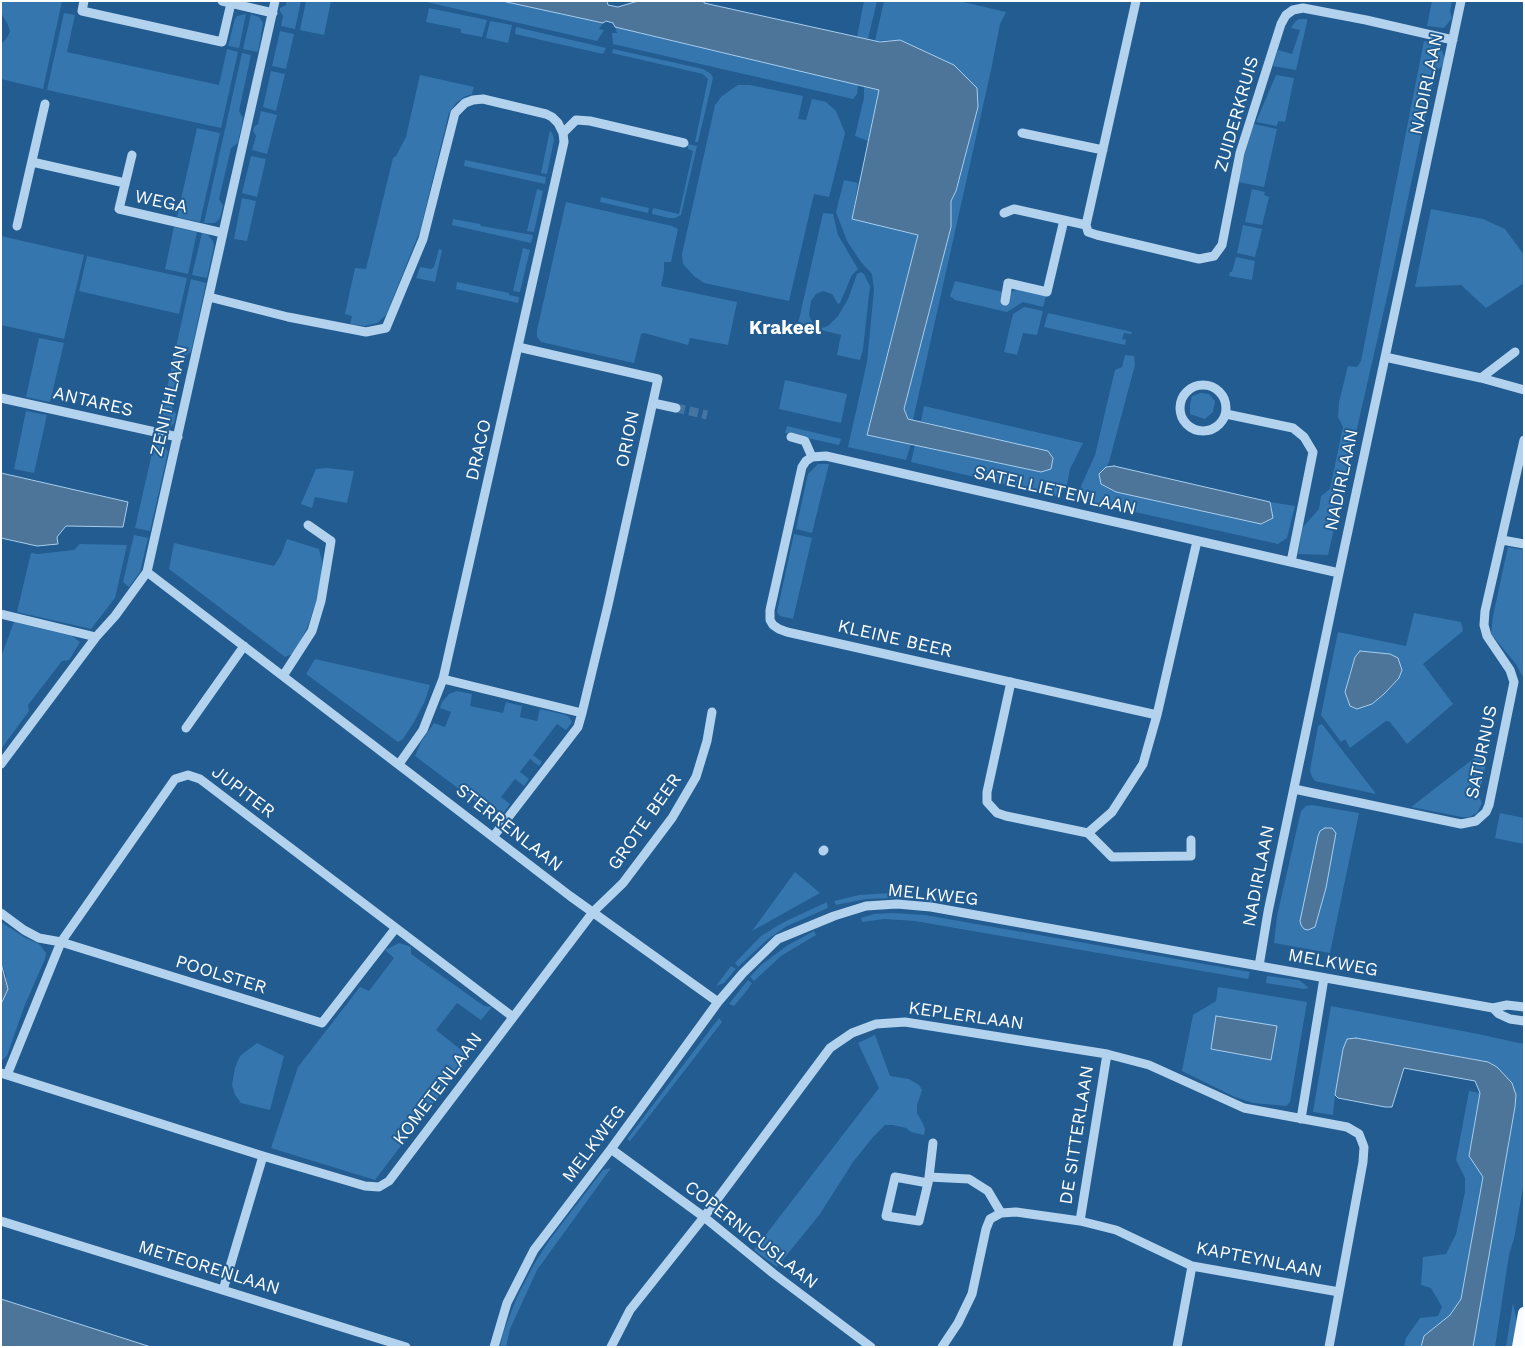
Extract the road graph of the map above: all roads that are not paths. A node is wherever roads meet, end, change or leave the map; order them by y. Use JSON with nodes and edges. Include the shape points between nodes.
{"nodes":[{"id":1,"x":84,"y":1,"type":"edge"},
{"id":2,"x":275,"y":1,"type":"edge"},
{"id":3,"x":1136,"y":1,"type":"edge"},
{"id":4,"x":1461,"y":1,"type":"edge"},
{"id":5,"x":226,"y":2,"type":"edge"},
{"id":6,"x":273,"y":13,"type":"junction"},
{"id":7,"x":1453,"y":40,"type":"junction"},
{"id":8,"x":45,"y":104,"type":"dead end"},
{"id":9,"x":563,"y":133,"type":"junction"},
{"id":10,"x":1022,"y":133,"type":"dead end"},
{"id":11,"x":684,"y":143,"type":"dead end"},
{"id":12,"x":1103,"y":150,"type":"junction"},
{"id":13,"x":132,"y":154,"type":"dead end"},
{"id":14,"x":32,"y":162,"type":"junction"},
{"id":15,"x":125,"y":183,"type":"junction"},
{"id":16,"x":1004,"y":214,"type":"dead end"},
{"id":17,"x":1064,"y":220,"type":"junction"},
{"id":18,"x":1086,"y":225,"type":"junction"},
{"id":19,"x":17,"y":226,"type":"dead end"},
{"id":20,"x":223,"y":232,"type":"junction"},
{"id":21,"x":209,"y":297,"type":"junction"},
{"id":22,"x":1004,"y":301,"type":"dead end"},
{"id":23,"x":518,"y":347,"type":"junction"},
{"id":24,"x":1515,"y":352,"type":"dead end"},
{"id":25,"x":1385,"y":357,"type":"junction"},
{"id":26,"x":1481,"y":378,"type":"junction"},
{"id":27,"x":1524,"y":390,"type":"edge"},
{"id":28,"x":1,"y":398,"type":"edge"},
{"id":29,"x":652,"y":402,"type":"junction"},
{"id":30,"x":676,"y":408,"type":"tunnel mouth"},
{"id":31,"x":1226,"y":414,"type":"junction"},
{"id":32,"x":178,"y":437,"type":"junction"},
{"id":33,"x":790,"y":437,"type":"dead end"},
{"id":34,"x":1524,"y":440,"type":"edge"},
{"id":35,"x":812,"y":457,"type":"junction"},
{"id":36,"x":308,"y":525,"type":"dead end"},
{"id":37,"x":1197,"y":540,"type":"junction"},
{"id":38,"x":1502,"y":540,"type":"junction"},
{"id":39,"x":1524,"y":544,"type":"edge"},
{"id":40,"x":1291,"y":562,"type":"junction"},
{"id":41,"x":147,"y":572,"type":"junction"},
{"id":42,"x":1339,"y":574,"type":"junction"},
{"id":43,"x":1,"y":614,"type":"edge"},
{"id":44,"x":96,"y":637,"type":"junction"},
{"id":45,"x":244,"y":646,"type":"junction"},
{"id":46,"x":283,"y":676,"type":"junction"},
{"id":47,"x":443,"y":678,"type":"junction"},
{"id":48,"x":1011,"y":682,"type":"junction"},
{"id":49,"x":582,"y":713,"type":"junction"},
{"id":50,"x":1157,"y":714,"type":"junction"},
{"id":51,"x":712,"y":716,"type":"dead end"},
{"id":52,"x":186,"y":728,"type":"dead end"},
{"id":53,"x":1,"y":764,"type":"edge"},
{"id":54,"x":399,"y":764,"type":"junction"},
{"id":55,"x":1294,"y":789,"type":"junction"},
{"id":56,"x":1088,"y":833,"type":"junction"},
{"id":57,"x":493,"y":837,"type":"junction"},
{"id":58,"x":1191,"y":840,"type":"dead end"},
{"id":59,"x":593,"y":912,"type":"junction"},
{"id":60,"x":1,"y":913,"type":"edge"},
{"id":61,"x":395,"y":929,"type":"junction"},
{"id":62,"x":61,"y":942,"type":"junction"},
{"id":63,"x":1259,"y":966,"type":"junction"},
{"id":64,"x":1324,"y":978,"type":"junction"},
{"id":65,"x":718,"y":1002,"type":"junction"},
{"id":66,"x":1524,"y":1007,"type":"edge"},
{"id":67,"x":1493,"y":1008,"type":"junction"},
{"id":68,"x":512,"y":1017,"type":"junction"},
{"id":69,"x":1524,"y":1021,"type":"edge"},
{"id":70,"x":1107,"y":1054,"type":"junction"},
{"id":71,"x":4,"y":1074,"type":"edge"},
{"id":72,"x":1302,"y":1119,"type":"junction"},
{"id":73,"x":934,"y":1143,"type":"dead end"},
{"id":74,"x":611,"y":1149,"type":"junction"},
{"id":75,"x":263,"y":1156,"type":"junction"},
{"id":76,"x":929,"y":1180,"type":"junction"},
{"id":77,"x":1001,"y":1213,"type":"junction"},
{"id":78,"x":704,"y":1217,"type":"junction"},
{"id":79,"x":1,"y":1221,"type":"edge"},
{"id":80,"x":1080,"y":1221,"type":"junction"},
{"id":81,"x":1192,"y":1266,"type":"junction"},
{"id":82,"x":223,"y":1290,"type":"junction"},
{"id":83,"x":1339,"y":1292,"type":"junction"},
{"id":84,"x":1524,"y":1313,"type":"edge"},
{"id":85,"x":406,"y":1347,"type":"edge"},
{"id":86,"x":494,"y":1347,"type":"edge"},
{"id":87,"x":611,"y":1347,"type":"edge"},
{"id":88,"x":871,"y":1347,"type":"edge"},
{"id":89,"x":942,"y":1347,"type":"edge"},
{"id":90,"x":1177,"y":1347,"type":"edge"},
{"id":91,"x":1330,"y":1347,"type":"edge"},
{"id":92,"x":1518,"y":1347,"type":"edge"}],
"edges":[{"from":1,"to":5,"type":"street","via":[[82,11],[222,42]]},
{"from":2,"to":6,"type":"street","name":"ZENITHLAAN"},
{"from":3,"to":12,"type":"street"},
{"from":4,"to":7,"type":"street","name":"NADIRLAAN"},
{"from":5,"to":6,"type":"street"},
{"from":6,"to":20,"type":"street","name":"ZENITHLAAN"},
{"from":7,"to":18,"type":"street","name":"ZUIDERKRUIS","via":[[1303,8],[1293,10],[1281,24],[1267,67],[1240,153],[1222,245],[1214,256],[1199,259],[1097,236],[1088,232]]},
{"from":7,"to":25,"type":"street","name":"NADIRLAAN"},
{"from":8,"to":14,"type":"street"},
{"from":9,"to":11,"type":"street","via":[[576,120],[590,121]]},
{"from":9,"to":21,"type":"street","via":[[558,123],[546,114],[483,99],[465,103],[455,113],[423,239],[386,328],[366,332]]},
{"from":9,"to":23,"type":"street","name":"DRACO","via":[[564,142]]},
{"from":10,"to":12,"type":"street"},
{"from":12,"to":18,"type":"street"},
{"from":13,"to":15,"type":"street","name":"WEGA"},
{"from":14,"to":15,"type":"street","name":"WEGA"},
{"from":14,"to":19,"type":"street"},
{"from":15,"to":20,"type":"street","name":"WEGA","via":[[119,209]]},
{"from":16,"to":17,"type":"street","name":"ZUIDERKRUIS","via":[[1014,208]]},
{"from":17,"to":18,"type":"street","name":"ZUIDERKRUIS"},
{"from":17,"to":22,"type":"street","via":[[1047,292],[1008,283]]},
{"from":20,"to":21,"type":"street","name":"ZENITHLAAN"},
{"from":21,"to":32,"type":"street","name":"ZENITHLAAN"},
{"from":23,"to":29,"type":"street","name":"ORION","via":[[658,379]]},
{"from":23,"to":47,"type":"street","name":"DRACO"},
{"from":24,"to":26,"type":"street"},
{"from":25,"to":26,"type":"street"},
{"from":25,"to":42,"type":"street","name":"NADIRLAAN"},
{"from":26,"to":27,"type":"street"},
{"from":28,"to":32,"type":"street","name":"ANTARES"},
{"from":29,"to":30,"type":"street"},
{"from":29,"to":49,"type":"street","name":"ORION","via":[[601,646]]},
{"from":31,"to":31,"type":"street","via":[[1220,424],[1200,432],[1182,419],[1179,408],[1182,396],[1200,384],[1212,386],[1221,392]]},
{"from":31,"to":40,"type":"street","via":[[1293,428],[1304,437],[1313,452]]},
{"from":32,"to":41,"type":"street","name":"ZENITHLAAN"},
{"from":33,"to":35,"type":"street","via":[[805,441]]},
{"from":34,"to":38,"type":"street","name":"SATURNUS"},
{"from":35,"to":37,"type":"street","name":"SATELLIETENLAAN","via":[[826,456]]},
{"from":35,"to":48,"type":"street","name":"KLEINE BEER","via":[[802,467],[770,610],[773,625],[788,632]]},
{"from":36,"to":46,"type":"street","via":[[331,541],[321,601],[312,631]]},
{"from":37,"to":40,"type":"street","name":"SATELLIETENLAAN"},
{"from":37,"to":50,"type":"street"},
{"from":38,"to":39,"type":"street"},
{"from":38,"to":55,"type":"street","name":"SATURNUS","via":[[1484,624],[1487,636],[1510,670],[1514,682],[1489,805],[1481,817],[1461,824]]},
{"from":40,"to":42,"type":"street","name":"SATELLIETENLAAN"},
{"from":41,"to":44,"type":"street","name":"ZENITHLAAN"},
{"from":41,"to":45,"type":"street","name":"STERRENLAAN"},
{"from":42,"to":55,"type":"street","name":"NADIRLAAN"},
{"from":43,"to":44,"type":"street"},
{"from":44,"to":53,"type":"street","name":"ZENITHLAAN"},
{"from":45,"to":46,"type":"street","name":"STERRENLAAN"},
{"from":45,"to":52,"type":"street"},
{"from":46,"to":54,"type":"street","name":"STERRENLAAN"},
{"from":47,"to":49,"type":"street"},
{"from":47,"to":54,"type":"street","name":"DRACO","via":[[423,730]]},
{"from":48,"to":50,"type":"street","name":"KLEINE BEER"},
{"from":48,"to":56,"type":"street","via":[[987,802],[1006,816]]},
{"from":49,"to":57,"type":"street","name":"ORION","via":[[578,727]]},
{"from":50,"to":56,"type":"street","via":[[1143,764],[1112,812]]},
{"from":51,"to":59,"type":"street","name":"GROTE BEER","via":[[696,776],[672,818],[622,884]]},
{"from":54,"to":57,"type":"street","name":"STERRENLAAN"},
{"from":55,"to":63,"type":"street","name":"NADIRLAAN"},
{"from":56,"to":58,"type":"street","via":[[1112,857],[1191,856]]},
{"from":57,"to":59,"type":"street","name":"STERRENLAAN"},
{"from":59,"to":65,"type":"street","name":"STERRENLAAN"},
{"from":59,"to":68,"type":"street","name":"KOMETENLAAN"},
{"from":60,"to":62,"type":"street","name":"POOLSTER","via":[[40,938]]},
{"from":61,"to":62,"type":"street","name":"POOLSTER","via":[[322,1024]]},
{"from":61,"to":62,"type":"street","name":"JUPITER","via":[[200,778],[188,775],[175,779]]},
{"from":61,"to":68,"type":"street","name":"JUPITER"},
{"from":62,"to":71,"type":"street","name":"JUPITER"},
{"from":63,"to":64,"type":"street","name":"MELKWEG"},
{"from":63,"to":65,"type":"street","name":"MELKWEG","via":[[931,907],[866,906],[778,939]]},
{"from":64,"to":67,"type":"street","name":"MELKWEG"},
{"from":64,"to":72,"type":"street"},
{"from":65,"to":74,"type":"street","name":"MELKWEG"},
{"from":66,"to":67,"type":"street","name":"MELKWEG","via":[[1507,1005]]},
{"from":67,"to":69,"type":"street","name":"MELKWEG","via":[[1500,1014]]},
{"from":68,"to":75,"type":"street","name":"KOMETENLAAN","via":[[389,1181],[379,1187],[365,1186]]},
{"from":70,"to":72,"type":"street","name":"KEPLERLAAN","via":[[1149,1065],[1244,1108]]},
{"from":70,"to":78,"type":"street","name":"KEPLERLAAN","via":[[905,1022],[876,1024],[852,1033],[830,1048]]},
{"from":70,"to":80,"type":"street","name":"DE SITTERLAAN"},
{"from":71,"to":75,"type":"street","name":"KOMETENLAAN"},
{"from":72,"to":83,"type":"street","name":"KEPLERLAAN","via":[[1347,1128],[1359,1134],[1364,1147]]},
{"from":73,"to":76,"type":"street"},
{"from":74,"to":78,"type":"street","name":"COPERNICUSLAAN"},
{"from":74,"to":86,"type":"street","name":"MELKWEG","via":[[534,1250],[507,1304]]},
{"from":75,"to":82,"type":"street"},
{"from":76,"to":76,"type":"street","via":[[919,1221],[886,1216],[895,1178]]},
{"from":76,"to":77,"type":"street","via":[[969,1180],[988,1191]]},
{"from":77,"to":80,"type":"street","name":"KAPTEYNLAAN","via":[[1016,1212]]},
{"from":77,"to":89,"type":"street","via":[[990,1220],[986,1229],[972,1294]]},
{"from":78,"to":87,"type":"street","name":"KEPLERLAAN","via":[[630,1310]]},
{"from":78,"to":88,"type":"street","name":"COPERNICUSLAAN"},
{"from":79,"to":82,"type":"street","name":"METEORENLAAN"},
{"from":80,"to":81,"type":"street","name":"KAPTEYNLAAN","via":[[1116,1230]]},
{"from":81,"to":83,"type":"street","name":"KAPTEYNLAAN"},
{"from":81,"to":90,"type":"street"},
{"from":82,"to":85,"type":"street","name":"METEORENLAAN"},
{"from":83,"to":91,"type":"street"},
{"from":84,"to":92,"type":"main road"}]}
